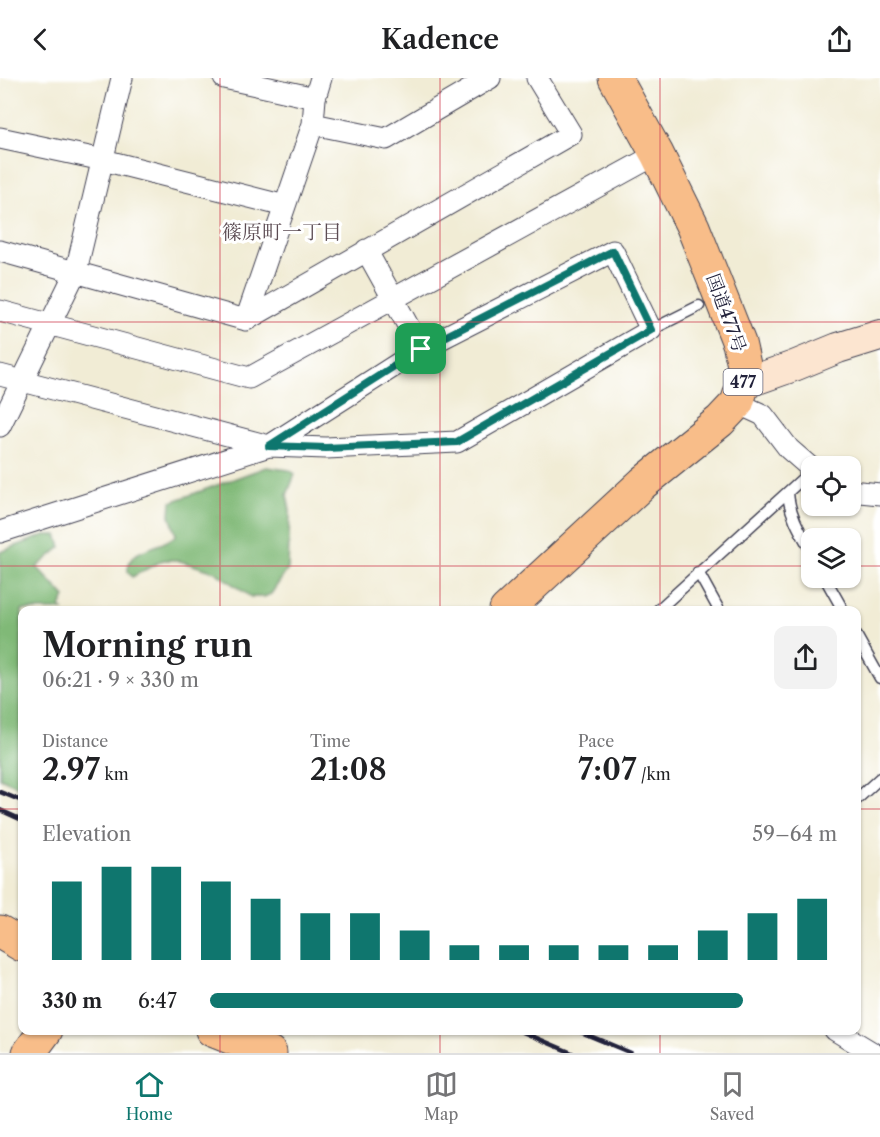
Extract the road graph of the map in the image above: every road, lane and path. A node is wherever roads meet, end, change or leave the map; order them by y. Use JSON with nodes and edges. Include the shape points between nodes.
{"nodes":[{"id":1,"x":122,"y":78,"type":"edge"},
{"id":2,"x":224,"y":78,"type":"edge"},
{"id":3,"x":537,"y":78,"type":"edge"},
{"id":4,"x":615,"y":78,"type":"edge"},
{"id":5,"x":485,"y":79,"type":"edge"},
{"id":6,"x":318,"y":88,"type":"edge"},
{"id":7,"x":313,"y":124,"type":"junction"},
{"id":8,"x":0,"y":138,"type":"edge"},
{"id":9,"x":657,"y":154,"type":"junction"},
{"id":10,"x":103,"y":160,"type":"junction"},
{"id":11,"x":285,"y":206,"type":"junction"},
{"id":12,"x":366,"y":250,"type":"junction"},
{"id":13,"x":0,"y":251,"type":"edge"},
{"id":14,"x":76,"y":271,"type":"junction"},
{"id":15,"x":393,"y":300,"type":"junction"},
{"id":16,"x":699,"y":306,"type":"dead end"},
{"id":17,"x":0,"y":310,"type":"edge"},
{"id":18,"x":246,"y":320,"type":"junction"},
{"id":19,"x":50,"y":324,"type":"junction"},
{"id":20,"x":651,"y":330,"type":"junction"},
{"id":21,"x":880,"y":335,"type":"edge"},
{"id":22,"x":421,"y":349,"type":"junction"},
{"id":23,"x":0,"y":375,"type":"edge"},
{"id":24,"x":22,"y":381,"type":"junction"},
{"id":25,"x":740,"y":393,"type":"junction"},
{"id":26,"x":0,"y":426,"type":"edge"},
{"id":27,"x":269,"y":446,"type":"junction"},
{"id":28,"x":801,"y":460,"type":"edge"},
{"id":29,"x":801,"y":480,"type":"edge"},
{"id":30,"x":788,"y":492,"type":"junction"},
{"id":31,"x":861,"y":492,"type":"edge"},
{"id":32,"x":880,"y":494,"type":"edge"},
{"id":33,"x":1,"y":530,"type":"edge"},
{"id":34,"x":801,"y":533,"type":"edge"},
{"id":35,"x":698,"y":572,"type":"junction"},
{"id":36,"x":831,"y":588,"type":"edge"},
{"id":37,"x":510,"y":606,"type":"edge"},
{"id":38,"x":662,"y":606,"type":"edge"},
{"id":39,"x":716,"y":606,"type":"edge"},
{"id":40,"x":841,"y":606,"type":"edge"},
{"id":41,"x":861,"y":644,"type":"edge"},
{"id":42,"x":880,"y":678,"type":"edge"},
{"id":43,"x":880,"y":778,"type":"edge"},
{"id":44,"x":861,"y":796,"type":"edge"},
{"id":45,"x":0,"y":932,"type":"edge"},
{"id":46,"x":18,"y":943,"type":"edge"},
{"id":47,"x":42,"y":1035,"type":"edge"},
{"id":48,"x":225,"y":1035,"type":"edge"},
{"id":49,"x":843,"y":1035,"type":"edge"},
{"id":50,"x":29,"y":1053,"type":"edge"},
{"id":51,"x":270,"y":1053,"type":"edge"},
{"id":52,"x":873,"y":1053,"type":"edge"}],
"edges":[{"from":1,"to":10,"type":"street"},
{"from":2,"to":6,"type":"street"},
{"from":3,"to":12,"type":"street","via":[[571,134]]},
{"from":4,"to":9,"type":"main road","name":"国道477号","number":"477"},
{"from":5,"to":7,"type":"street","via":[[386,139]]},
{"from":6,"to":7,"type":"street"},
{"from":7,"to":11,"type":"street"},
{"from":8,"to":10,"type":"street"},
{"from":9,"to":15,"type":"street"},
{"from":9,"to":25,"type":"main road","name":"国道477号","number":"477","via":[[693,226],[740,343],[744,365]]},
{"from":10,"to":11,"type":"street"},
{"from":10,"to":14,"type":"street"},
{"from":11,"to":18,"type":"street"},
{"from":12,"to":15,"type":"street"},
{"from":12,"to":18,"type":"street"},
{"from":13,"to":14,"type":"street"},
{"from":14,"to":18,"type":"street"},
{"from":14,"to":19,"type":"street"},
{"from":15,"to":19,"type":"street","via":[[249,378]]},
{"from":15,"to":22,"type":"street"},
{"from":16,"to":20,"type":"lane"},
{"from":17,"to":19,"type":"street"},
{"from":19,"to":24,"type":"street"},
{"from":20,"to":22,"type":"street","via":[[613,251]]},
{"from":20,"to":27,"type":"street","via":[[457,442],[326,448]]},
{"from":21,"to":25,"type":"main road","via":[[794,366]]},
{"from":22,"to":27,"type":"street"},
{"from":23,"to":24,"type":"street"},
{"from":24,"to":26,"type":"street"},
{"from":24,"to":27,"type":"street"},
{"from":25,"to":28,"type":"street"},
{"from":25,"to":37,"type":"main road","number":"477","via":[[720,421],[643,483]]},
{"from":27,"to":33,"type":"street"},
{"from":29,"to":30,"type":"lane"},
{"from":30,"to":34,"type":"lane","via":[[788,504]]},
{"from":30,"to":35,"type":"lane"},
{"from":31,"to":32,"type":"street"},
{"from":35,"to":38,"type":"lane"},
{"from":35,"to":39,"type":"lane"},
{"from":36,"to":40,"type":"lane"},
{"from":41,"to":42,"type":"lane"},
{"from":43,"to":44,"type":"lane"},
{"from":45,"to":46,"type":"main road"},
{"from":47,"to":50,"type":"main road"},
{"from":48,"to":51,"type":"main road"},
{"from":49,"to":52,"type":"street"}]}
